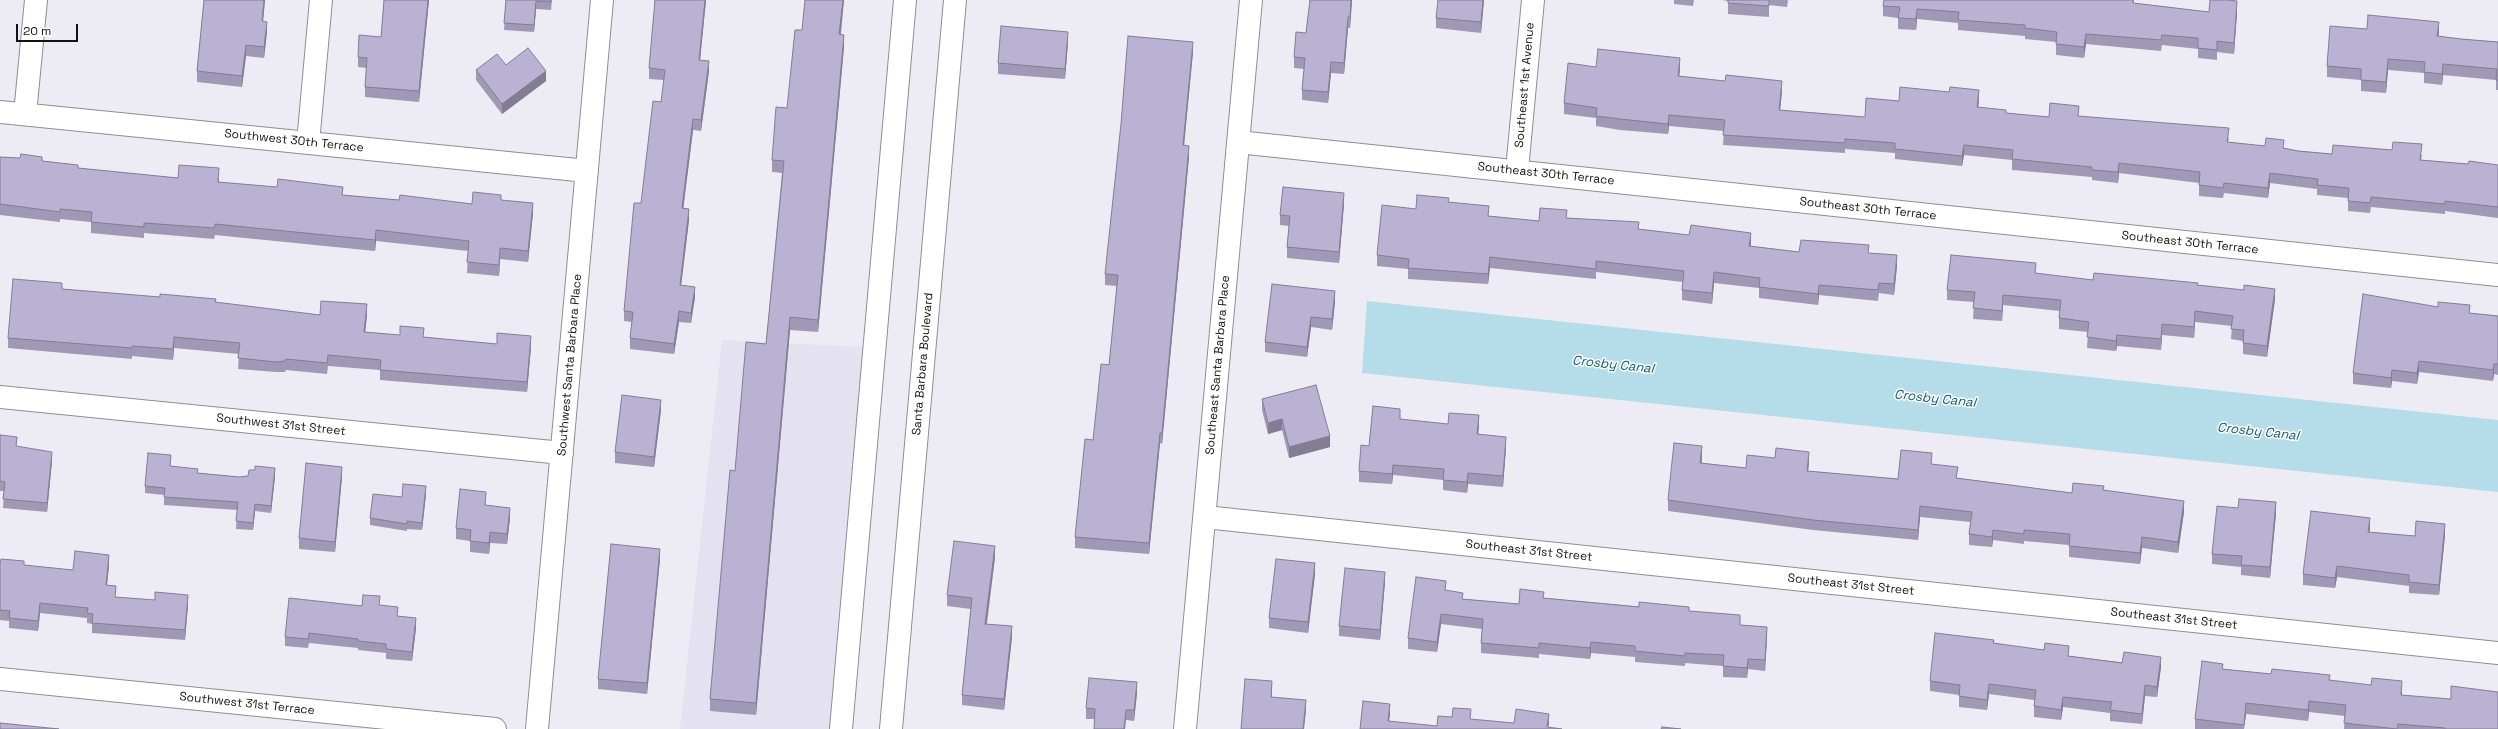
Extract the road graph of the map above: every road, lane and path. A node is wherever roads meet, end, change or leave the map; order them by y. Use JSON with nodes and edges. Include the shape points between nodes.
{"nodes":[{"id":1,"x":36,"y":0,"type":"edge"},
{"id":2,"x":321,"y":0,"type":"edge"},
{"id":3,"x":602,"y":0,"type":"edge"},
{"id":4,"x":905,"y":0,"type":"edge"},
{"id":5,"x":955,"y":0,"type":"edge"},
{"id":6,"x":1251,"y":0,"type":"edge"},
{"id":7,"x":1533,"y":0,"type":"edge"},
{"id":8,"x":0,"y":112,"type":"edge"},
{"id":9,"x":25,"y":114,"type":"junction"},
{"id":10,"x":1238,"y":142,"type":"junction"},
{"id":11,"x":308,"y":143,"type":"junction"},
{"id":12,"x":1517,"y":170,"type":"junction"},
{"id":13,"x":587,"y":171,"type":"junction"},
{"id":14,"x":2498,"y":275,"type":"edge"},
{"id":15,"x":0,"y":397,"type":"edge"},
{"id":16,"x":562,"y":453,"type":"junction"},
{"id":17,"x":1205,"y":517,"type":"junction"},
{"id":18,"x":2498,"y":653,"type":"edge"},
{"id":19,"x":0,"y":679,"type":"edge"},
{"id":20,"x":495,"y":729,"type":"edge"},
{"id":21,"x":537,"y":729,"type":"edge"},
{"id":22,"x":841,"y":729,"type":"edge"},
{"id":23,"x":891,"y":729,"type":"edge"},
{"id":24,"x":1185,"y":729,"type":"edge"}],
"edges":[{"from":1,"to":9,"type":"street"},
{"from":2,"to":11,"type":"street"},
{"from":3,"to":13,"type":"street","name":"Southwest Santa Barbara Place"},
{"from":4,"to":22,"type":"street"},
{"from":5,"to":23,"type":"street","name":"Santa Barbara Boulevard"},
{"from":6,"to":10,"type":"street","name":"Southeast Santa Barbara Place"},
{"from":7,"to":12,"type":"street","name":"Southeast 1st Avenue"},
{"from":8,"to":9,"type":"street","name":"Southwest 30th Terrace"},
{"from":9,"to":11,"type":"street","name":"Southwest 30th Terrace"},
{"from":10,"to":12,"type":"street","name":"Southeast 30th Terrace"},
{"from":10,"to":17,"type":"street","name":"Southeast Santa Barbara Place"},
{"from":11,"to":13,"type":"street","name":"Southwest 30th Terrace"},
{"from":12,"to":14,"type":"street","name":"Southeast 30th Terrace"},
{"from":13,"to":16,"type":"street","name":"Southwest Santa Barbara Place"},
{"from":15,"to":16,"type":"street","name":"Southwest 31st Street"},
{"from":16,"to":21,"type":"street","name":"Southwest Santa Barbara Place"},
{"from":17,"to":18,"type":"street","name":"Southeast 31st Street"},
{"from":17,"to":24,"type":"street","name":"Southeast Santa Barbara Place"},
{"from":19,"to":20,"type":"street","name":"Southwest 31st Terrace"}]}
